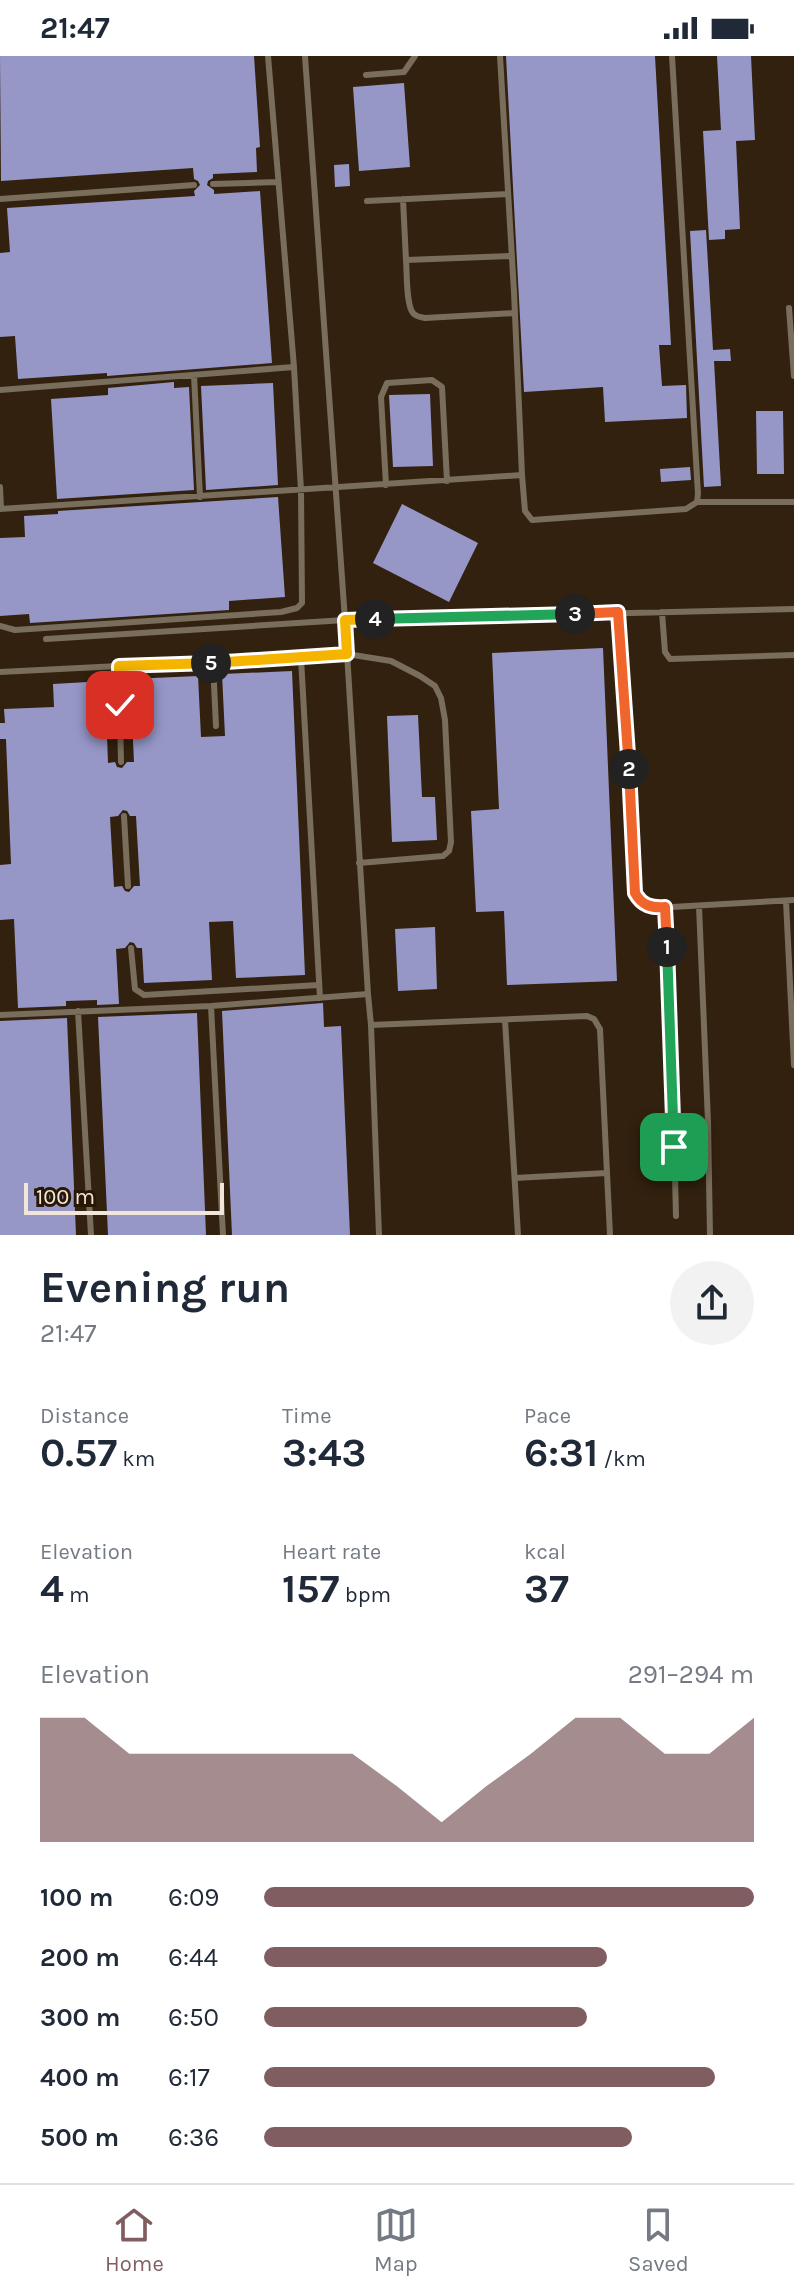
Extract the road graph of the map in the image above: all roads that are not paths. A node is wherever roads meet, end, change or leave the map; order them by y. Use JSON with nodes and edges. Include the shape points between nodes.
{"nodes":[{"id":1,"x":268,"y":56,"type":"edge"},
{"id":2,"x":305,"y":56,"type":"edge"},
{"id":3,"x":415,"y":56,"type":"edge"},
{"id":4,"x":500,"y":56,"type":"edge"},
{"id":5,"x":672,"y":56,"type":"edge"},
{"id":6,"x":366,"y":75,"type":"dead end"},
{"id":7,"x":278,"y":182,"type":"junction"},
{"id":8,"x":213,"y":184,"type":"dead end"},
{"id":9,"x":194,"y":185,"type":"dead end"},
{"id":10,"x":508,"y":194,"type":"junction"},
{"id":11,"x":0,"y":199,"type":"edge"},
{"id":12,"x":403,"y":199,"type":"junction"},
{"id":13,"x":367,"y":201,"type":"dead end"},
{"id":14,"x":512,"y":256,"type":"junction"},
{"id":15,"x":406,"y":260,"type":"junction"},
{"id":16,"x":789,"y":308,"type":"dead end"},
{"id":17,"x":515,"y":313,"type":"junction"},
{"id":18,"x":793,"y":356,"type":"edge"},
{"id":19,"x":294,"y":367,"type":"junction"},
{"id":20,"x":194,"y":375,"type":"junction"},
{"id":21,"x":794,"y":376,"type":"edge"},
{"id":22,"x":0,"y":390,"type":"edge"},
{"id":23,"x":522,"y":475,"type":"junction"},
{"id":24,"x":447,"y":481,"type":"junction"},
{"id":25,"x":386,"y":485,"type":"junction"},
{"id":26,"x":0,"y":487,"type":"edge"},
{"id":27,"x":335,"y":489,"type":"junction"},
{"id":28,"x":301,"y":491,"type":"junction"},
{"id":29,"x":200,"y":497,"type":"junction"},
{"id":30,"x":697,"y":502,"type":"junction"},
{"id":31,"x":794,"y":502,"type":"edge"},
{"id":32,"x":1,"y":509,"type":"edge"},
{"id":33,"x":794,"y":609,"type":"edge"},
{"id":34,"x":618,"y":612,"type":"junction"},
{"id":35,"x":662,"y":612,"type":"junction"},
{"id":36,"x":345,"y":620,"type":"junction"},
{"id":37,"x":0,"y":626,"type":"edge"},
{"id":38,"x":46,"y":639,"type":"dead end"},
{"id":39,"x":347,"y":654,"type":"junction"},
{"id":40,"x":794,"y":655,"type":"edge"},
{"id":41,"x":301,"y":658,"type":"junction"},
{"id":42,"x":213,"y":663,"type":"junction"},
{"id":43,"x":119,"y":666,"type":"junction"},
{"id":44,"x":0,"y":672,"type":"edge"},
{"id":45,"x":216,"y":726,"type":"dead end"},
{"id":46,"x":121,"y":762,"type":"dead end"},
{"id":47,"x":124,"y":816,"type":"dead end"},
{"id":48,"x":359,"y":863,"type":"junction"},
{"id":49,"x":128,"y":886,"type":"dead end"},
{"id":50,"x":794,"y":900,"type":"edge"},
{"id":51,"x":786,"y":901,"type":"junction"},
{"id":52,"x":699,"y":906,"type":"junction"},
{"id":53,"x":665,"y":907,"type":"junction"},
{"id":54,"x":131,"y":948,"type":"dead end"},
{"id":55,"x":319,"y":985,"type":"junction"},
{"id":56,"x":368,"y":994,"type":"junction"},
{"id":57,"x":320,"y":998,"type":"junction"},
{"id":58,"x":211,"y":1006,"type":"junction"},
{"id":59,"x":78,"y":1011,"type":"junction"},
{"id":60,"x":0,"y":1015,"type":"edge"},
{"id":61,"x":505,"y":1020,"type":"junction"},
{"id":62,"x":371,"y":1025,"type":"junction"},
{"id":63,"x":794,"y":1065,"type":"edge"},
{"id":64,"x":607,"y":1173,"type":"junction"},
{"id":65,"x":515,"y":1178,"type":"junction"},
{"id":66,"x":676,"y":1216,"type":"dead end"},
{"id":67,"x":91,"y":1235,"type":"edge"},
{"id":68,"x":223,"y":1235,"type":"edge"},
{"id":69,"x":379,"y":1235,"type":"edge"},
{"id":70,"x":518,"y":1235,"type":"edge"},
{"id":71,"x":610,"y":1235,"type":"edge"},
{"id":72,"x":710,"y":1235,"type":"edge"}],
"edges":[{"from":1,"to":7,"type":"lane"},
{"from":2,"to":27,"type":"lane"},
{"from":3,"to":6,"type":"lane","via":[[404,72]]},
{"from":4,"to":10,"type":"lane"},
{"from":5,"to":30,"type":"lane"},
{"from":7,"to":8,"type":"lane"},
{"from":7,"to":19,"type":"lane"},
{"from":9,"to":11,"type":"lane"},
{"from":10,"to":12,"type":"lane"},
{"from":10,"to":14,"type":"lane"},
{"from":12,"to":13,"type":"lane"},
{"from":12,"to":15,"type":"lane"},
{"from":14,"to":15,"type":"lane"},
{"from":14,"to":17,"type":"lane"},
{"from":15,"to":17,"type":"lane","via":[[415,316]]},
{"from":16,"to":18,"type":"lane"},
{"from":17,"to":23,"type":"lane"},
{"from":18,"to":21,"type":"lane"},
{"from":19,"to":20,"type":"lane"},
{"from":19,"to":28,"type":"lane"},
{"from":20,"to":22,"type":"lane"},
{"from":20,"to":29,"type":"lane"},
{"from":23,"to":24,"type":"lane"},
{"from":23,"to":30,"type":"lane","via":[[525,511],[532,520],[670,511]]},
{"from":24,"to":25,"type":"lane"},
{"from":24,"to":25,"type":"lane","via":[[442,387],[432,380],[387,383],[381,397]]},
{"from":25,"to":27,"type":"lane"},
{"from":26,"to":32,"type":"lane"},
{"from":27,"to":28,"type":"lane"},
{"from":27,"to":36,"type":"lane"},
{"from":28,"to":29,"type":"lane"},
{"from":28,"to":37,"type":"lane","via":[[303,594],[297,608],[110,625],[15,630]]},
{"from":29,"to":32,"type":"lane"},
{"from":30,"to":31,"type":"lane"},
{"from":33,"to":35,"type":"lane"},
{"from":34,"to":35,"type":"lane"},
{"from":34,"to":36,"type":"lane"},
{"from":34,"to":53,"type":"lane","via":[[635,893],[646,905]]},
{"from":35,"to":40,"type":"lane","via":[[670,659]]},
{"from":36,"to":38,"type":"lane"},
{"from":36,"to":39,"type":"lane"},
{"from":39,"to":41,"type":"lane"},
{"from":39,"to":48,"type":"lane"},
{"from":39,"to":48,"type":"lane","via":[[391,661],[435,686],[445,720],[449,851],[443,856]]},
{"from":41,"to":42,"type":"lane"},
{"from":41,"to":55,"type":"lane"},
{"from":42,"to":43,"type":"lane"},
{"from":42,"to":45,"type":"lane"},
{"from":43,"to":44,"type":"lane"},
{"from":43,"to":46,"type":"lane"},
{"from":47,"to":49,"type":"lane"},
{"from":48,"to":56,"type":"lane"},
{"from":50,"to":51,"type":"lane"},
{"from":51,"to":52,"type":"lane"},
{"from":51,"to":63,"type":"lane"},
{"from":52,"to":53,"type":"lane"},
{"from":52,"to":72,"type":"lane"},
{"from":53,"to":66,"type":"lane"},
{"from":54,"to":55,"type":"lane","via":[[135,989],[144,995]]},
{"from":55,"to":57,"type":"lane"},
{"from":56,"to":57,"type":"lane"},
{"from":56,"to":62,"type":"lane"},
{"from":57,"to":58,"type":"lane"},
{"from":58,"to":59,"type":"lane"},
{"from":58,"to":68,"type":"lane"},
{"from":59,"to":60,"type":"lane"},
{"from":59,"to":67,"type":"lane"},
{"from":61,"to":62,"type":"lane"},
{"from":61,"to":64,"type":"lane","via":[[594,1019],[600,1029]]},
{"from":61,"to":65,"type":"lane"},
{"from":62,"to":69,"type":"lane"},
{"from":64,"to":65,"type":"lane"},
{"from":64,"to":71,"type":"lane"},
{"from":65,"to":70,"type":"lane"}]}
